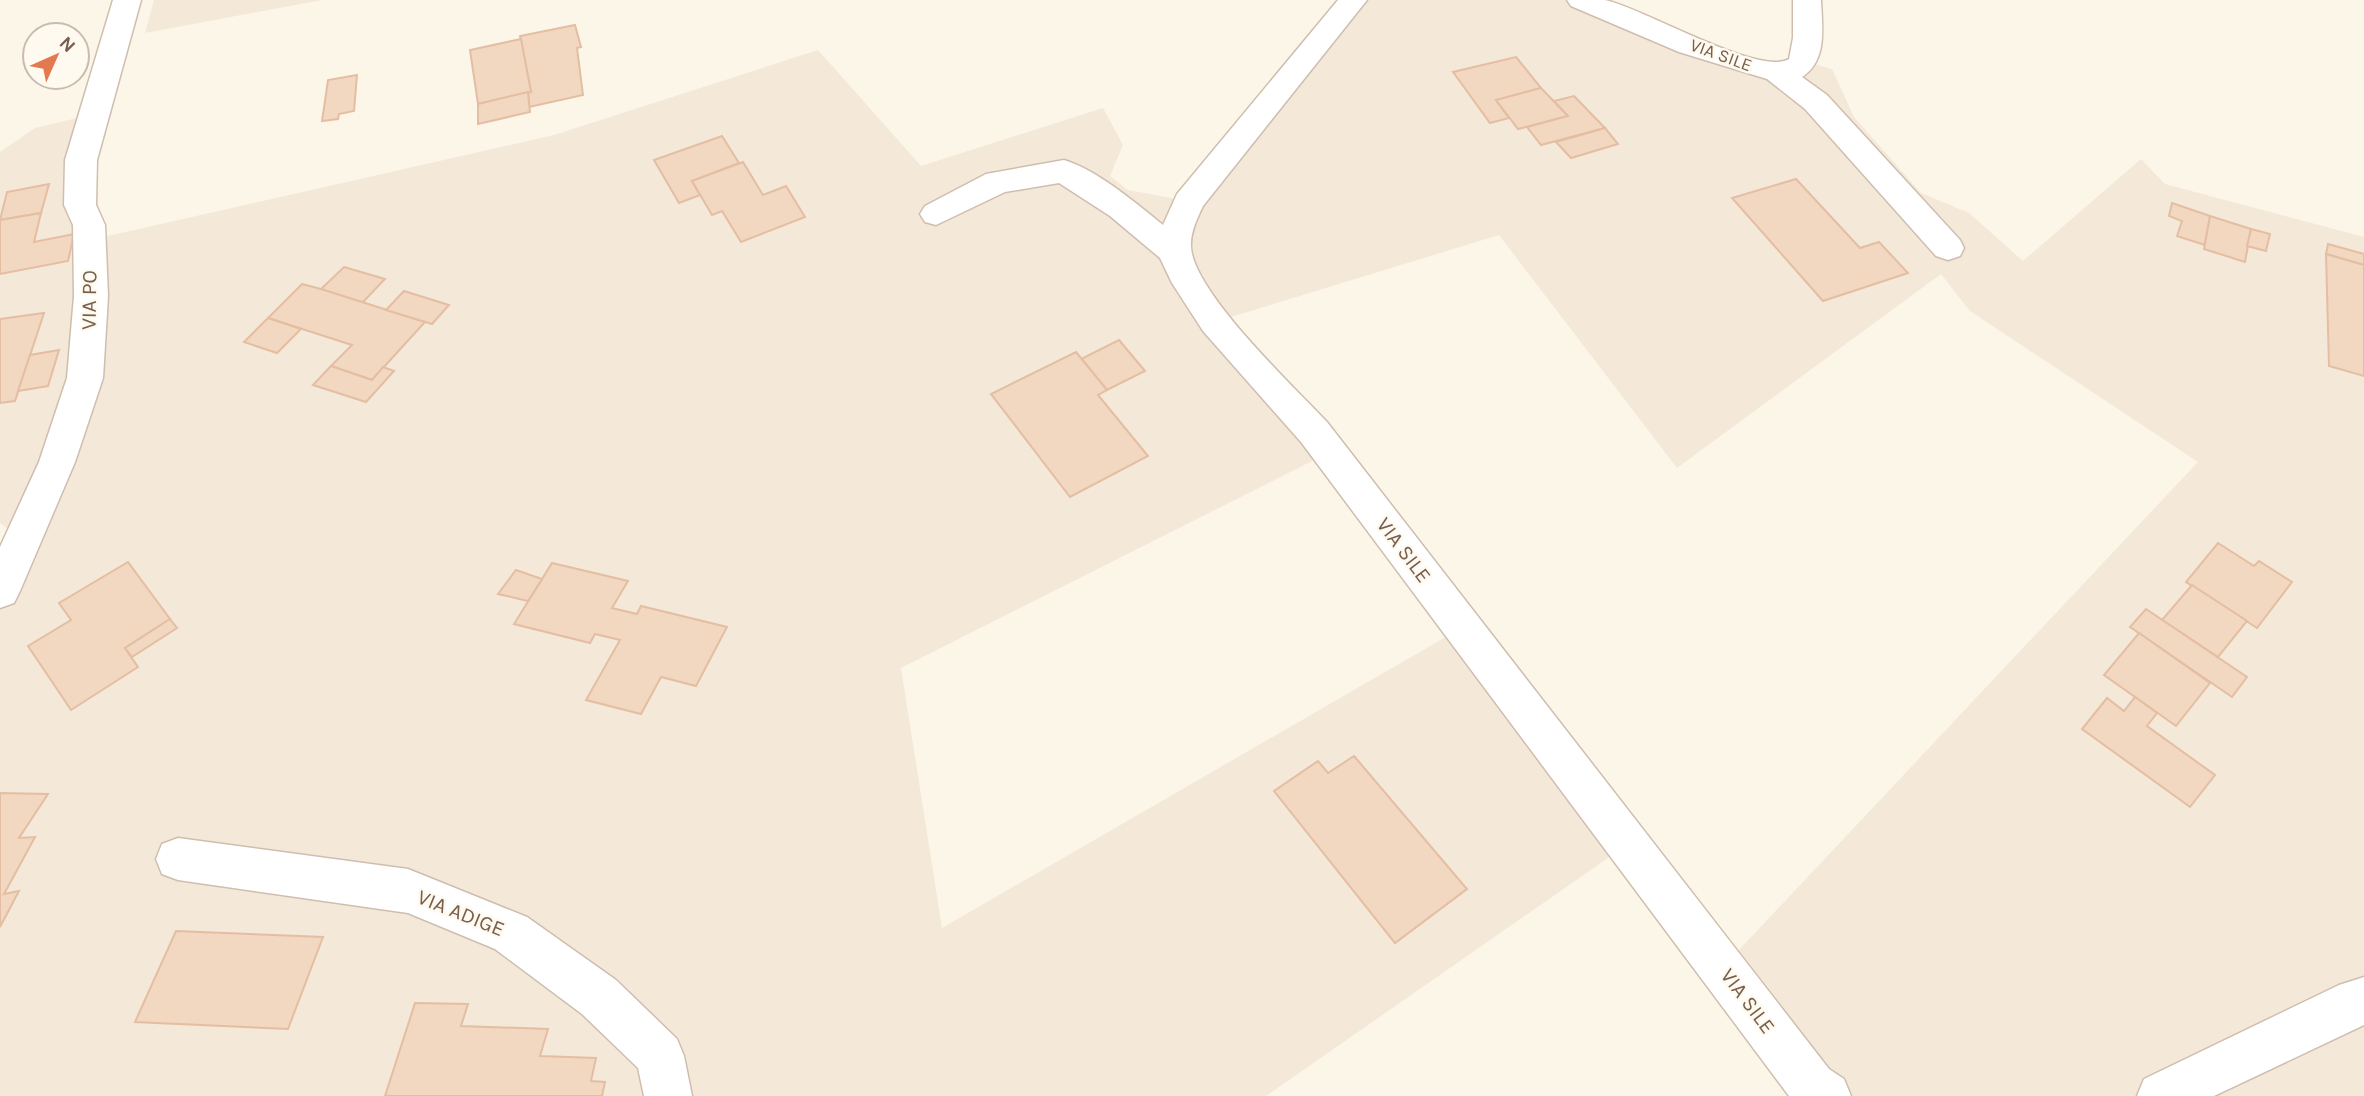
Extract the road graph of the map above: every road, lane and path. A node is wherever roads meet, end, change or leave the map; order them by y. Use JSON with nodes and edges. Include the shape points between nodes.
{"nodes":[{"id":1,"x":127,"y":0,"type":"edge"},
{"id":2,"x":1353,"y":0,"type":"edge"},
{"id":3,"x":1581,"y":0,"type":"edge"},
{"id":4,"x":1807,"y":0,"type":"edge"},
{"id":5,"x":1778,"y":73,"type":"junction"},
{"id":6,"x":936,"y":214,"type":"dead end"},
{"id":7,"x":1948,"y":248,"type":"dead end"},
{"id":8,"x":1174,"y":251,"type":"junction"},
{"id":9,"x":0,"y":591,"type":"edge"},
{"id":10,"x":178,"y":859,"type":"dead end"},
{"id":11,"x":2364,"y":1001,"type":"edge"},
{"id":12,"x":668,"y":1096,"type":"edge"},
{"id":13,"x":1827,"y":1096,"type":"edge"},
{"id":14,"x":2161,"y":1096,"type":"edge"}],
"edges":[{"from":1,"to":9,"type":"street","name":"VIA PO","via":[[81,160],[80,205],[89,225],[91,296],[85,378],[57,462]]},
{"from":2,"to":8,"type":"street","via":[[1188,202]]},
{"from":3,"to":5,"type":"street","name":"VIA SILE","via":[[1746,67]]},
{"from":4,"to":5,"type":"street","name":"VIA SILE","via":[[1803,61],[1793,70]]},
{"from":5,"to":7,"type":"street","via":[[1816,102]]},
{"from":6,"to":8,"type":"street","via":[[997,182],[1064,171],[1121,208]]},
{"from":8,"to":13,"type":"street","name":"VIA SILE","via":[[1190,288],[1314,432],[1812,1086]]},
{"from":10,"to":12,"type":"street","name":"VIA ADIGE","via":[[408,891],[511,933],[599,997],[660,1056]]},
{"from":11,"to":14,"type":"street"}]}
